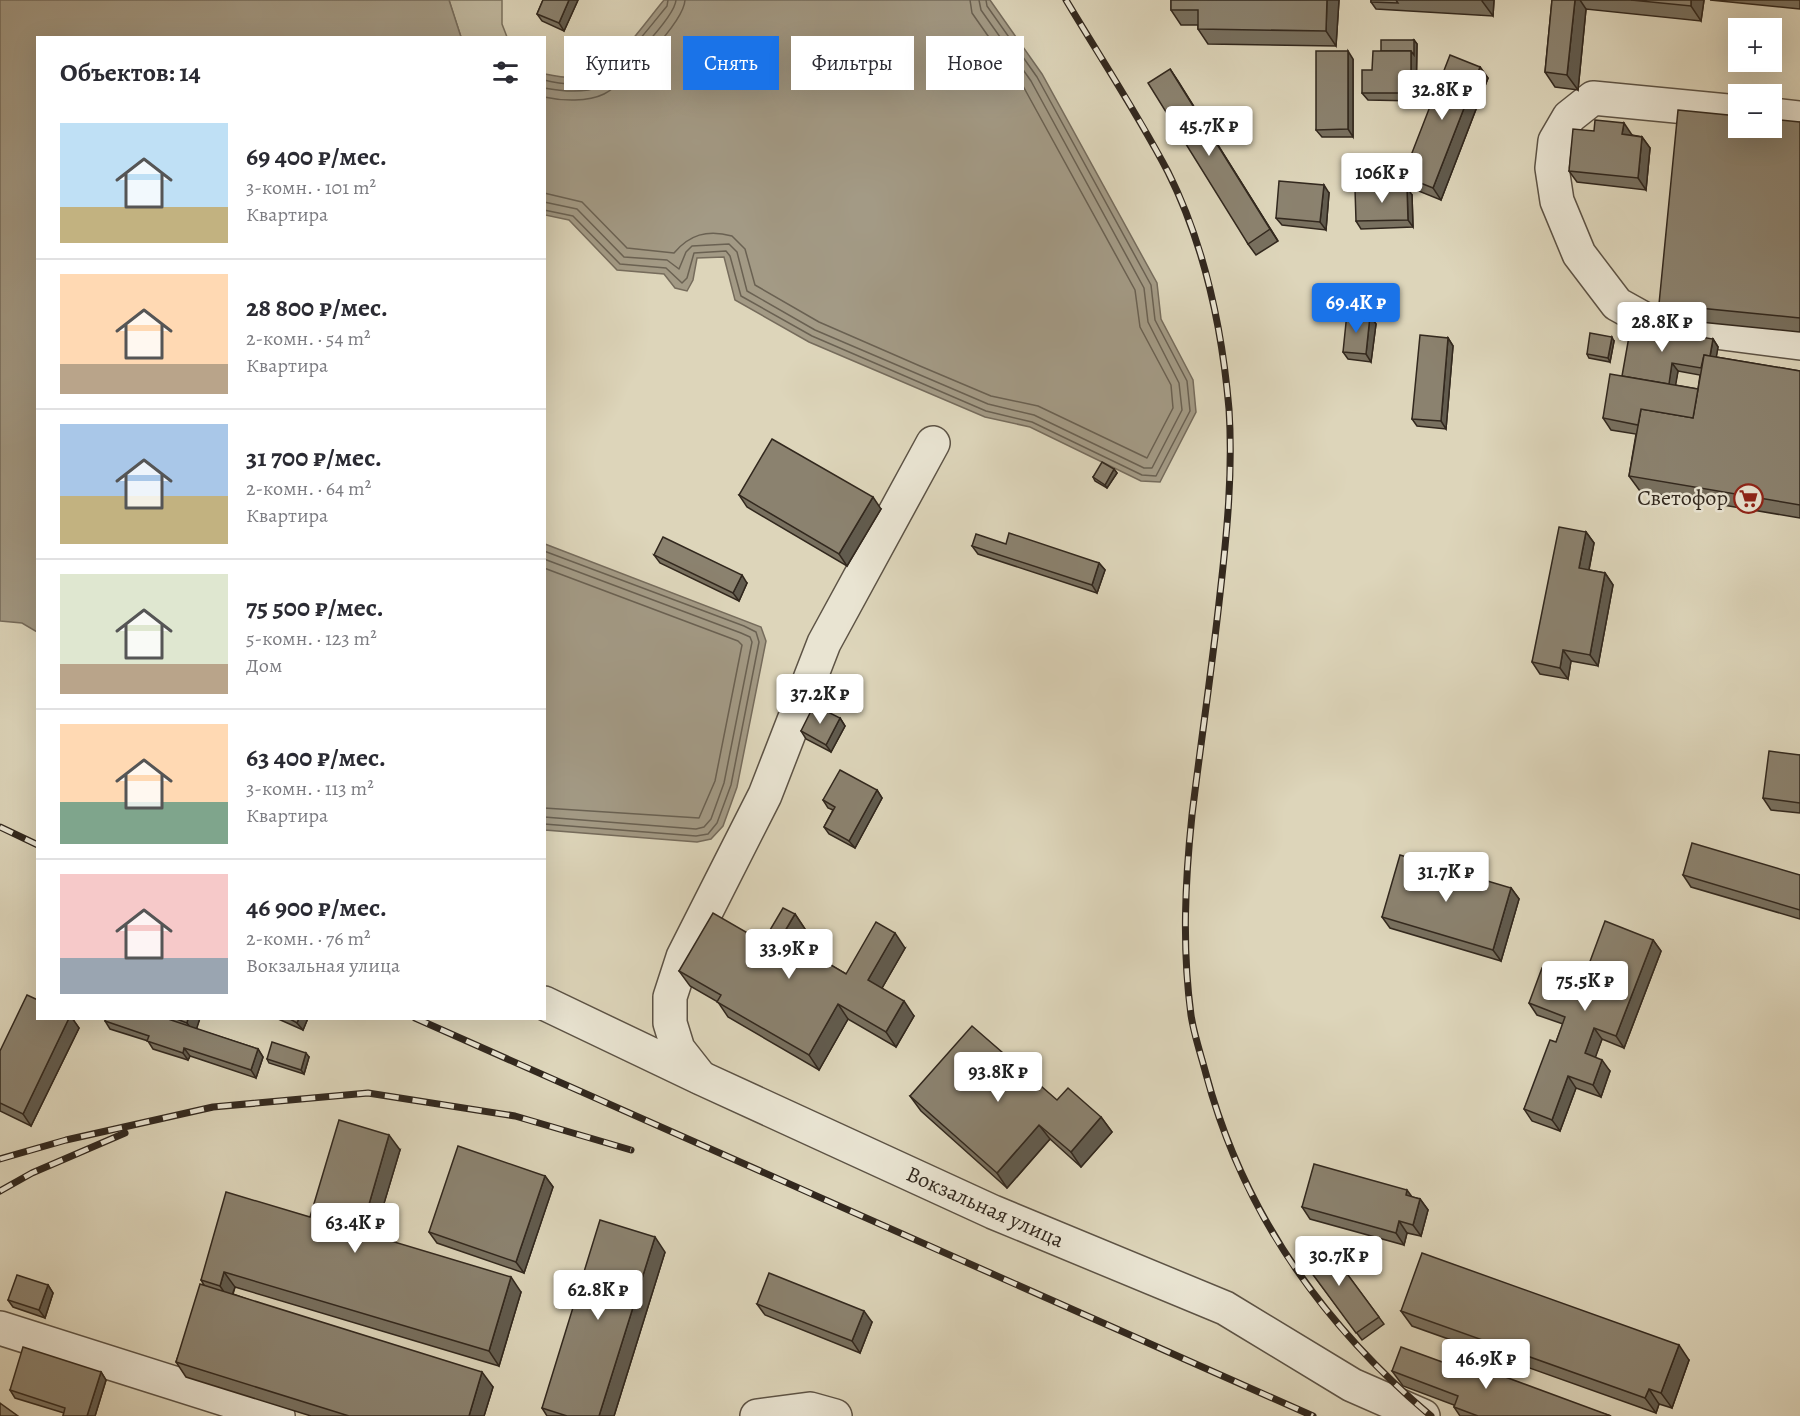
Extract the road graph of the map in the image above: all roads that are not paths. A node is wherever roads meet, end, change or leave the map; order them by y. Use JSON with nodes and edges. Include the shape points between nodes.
{"nodes":[{"id":1,"x":1728,"y":111,"type":"edge"},
{"id":2,"x":1782,"y":116,"type":"edge"},
{"id":3,"x":1800,"y":118,"type":"edge"},
{"id":4,"x":1800,"y":343,"type":"edge"},
{"id":5,"x":933,"y":443,"type":"dead end"},
{"id":6,"x":546,"y":1004,"type":"edge"},
{"id":7,"x":701,"y":1078,"type":"junction"},
{"id":8,"x":0,"y":1328,"type":"edge"},
{"id":9,"x":278,"y":1416,"type":"edge"},
{"id":10,"x":757,"y":1416,"type":"edge"},
{"id":11,"x":835,"y":1416,"type":"edge"},
{"id":12,"x":1423,"y":1416,"type":"edge"}],
"edges":[{"from":1,"to":4,"type":"street","via":[[1593,98],[1569,117],[1556,141],[1552,168],[1557,201],[1579,254],[1617,304],[1653,324]]},
{"from":2,"to":3,"type":"street"},
{"from":5,"to":7,"type":"street","via":[[824,643],[765,795],[683,957],[670,997],[670,1023],[678,1049]]},
{"from":6,"to":7,"type":"street","name":"Вокзальная улица"},
{"from":7,"to":12,"type":"street","name":"Вокзальная улица","via":[[993,1212],[1225,1308],[1352,1385]]},
{"from":8,"to":9,"type":"street"},
{"from":10,"to":11,"type":"street","via":[[810,1409]]}]}
